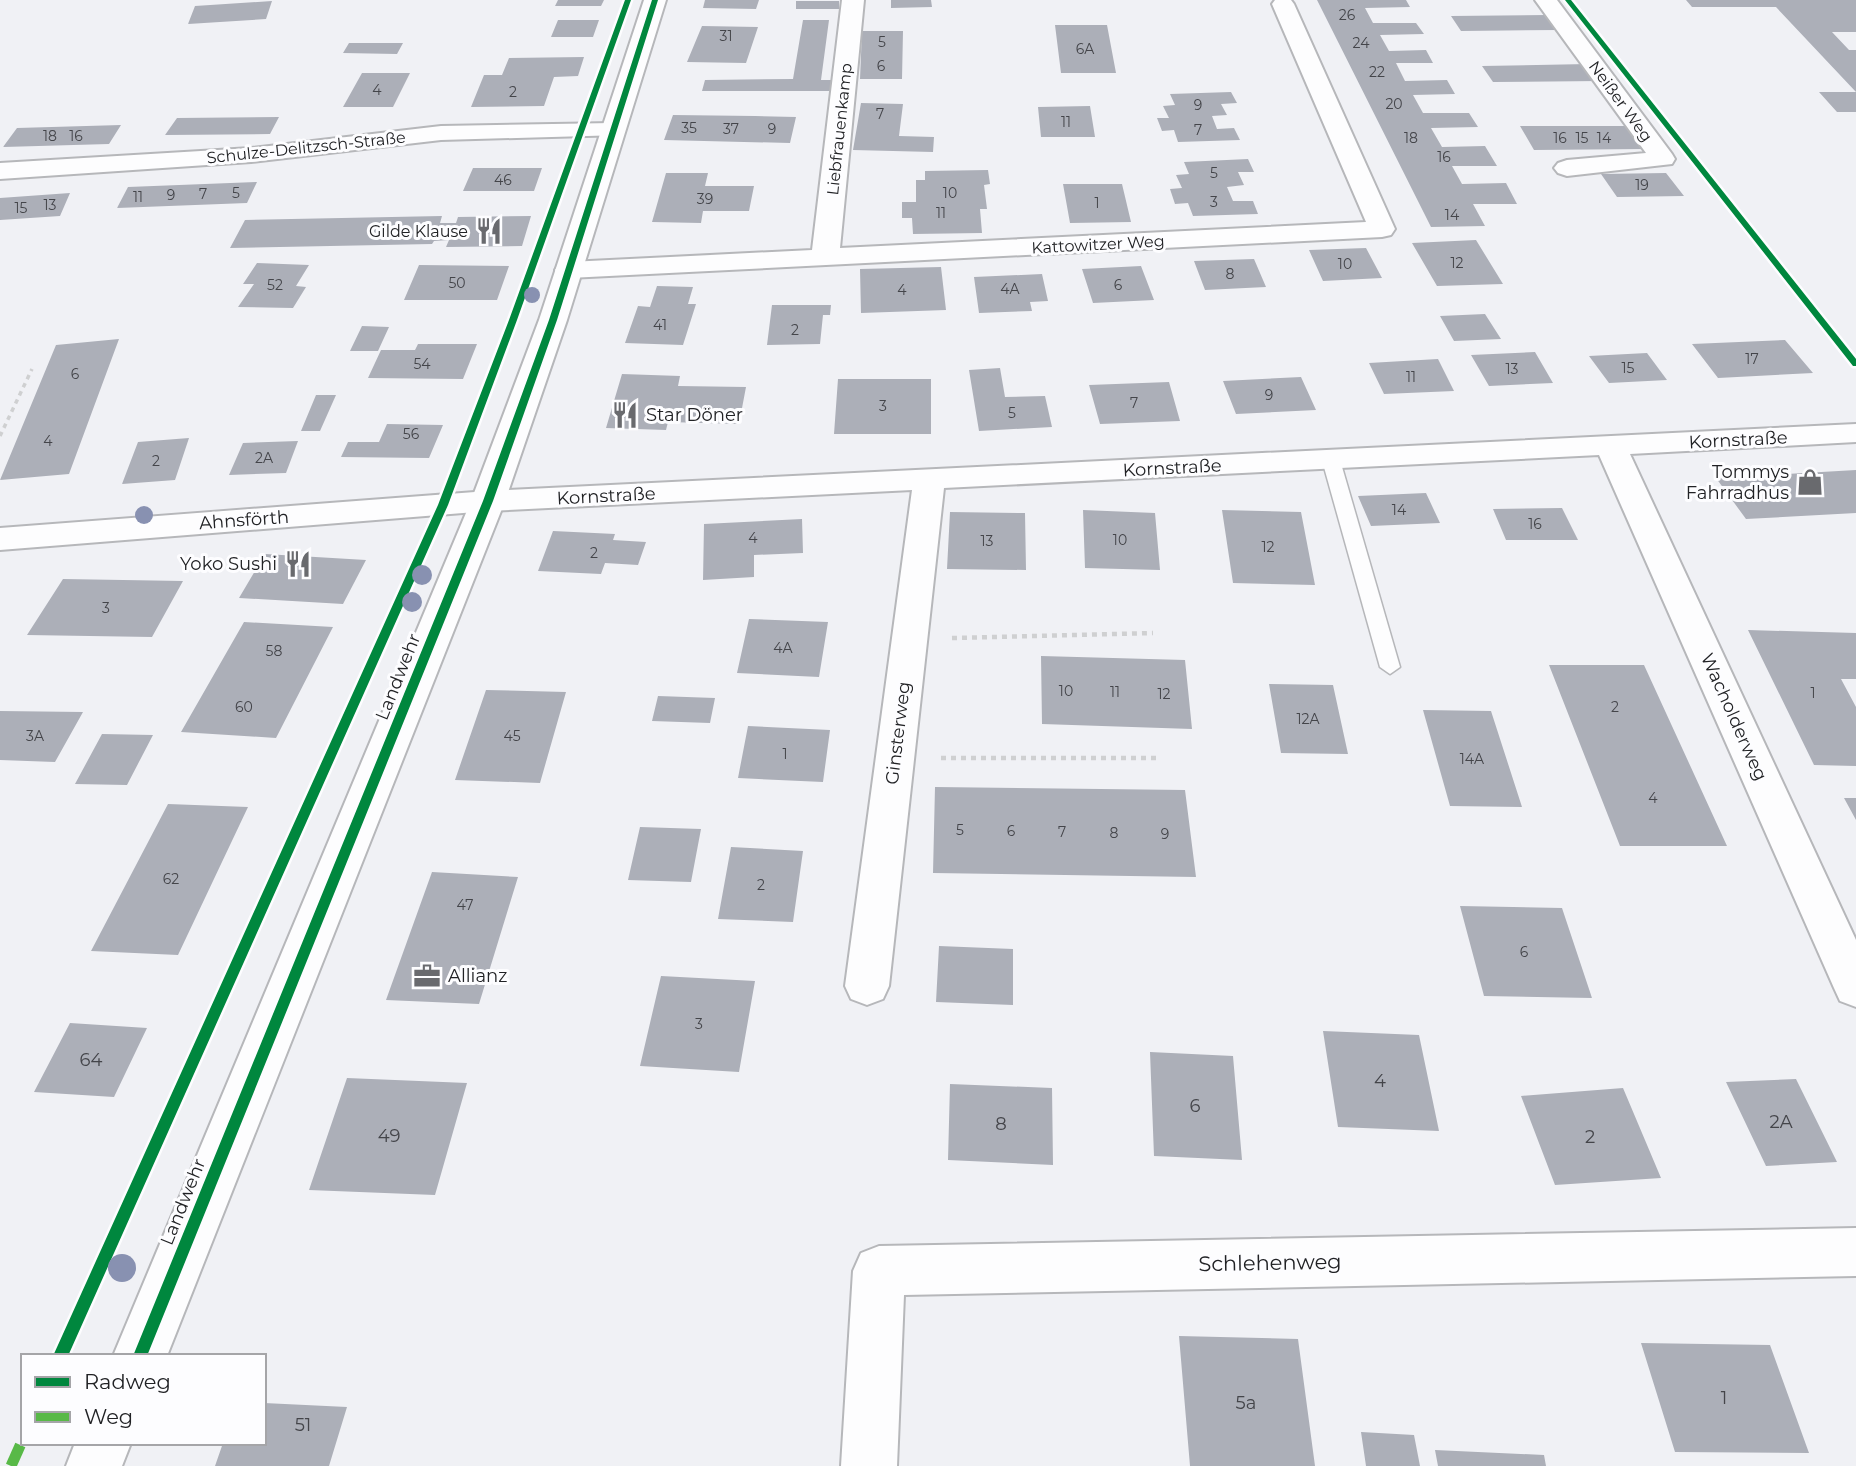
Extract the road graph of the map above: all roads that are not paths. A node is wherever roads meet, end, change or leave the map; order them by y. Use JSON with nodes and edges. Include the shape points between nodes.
{"nodes":[{"id":1,"x":655,"y":0,"type":"edge"},
{"id":2,"x":853,"y":0,"type":"edge"},
{"id":3,"x":1546,"y":0,"type":"edge"},
{"id":4,"x":1283,"y":4,"type":"dead end"},
{"id":5,"x":613,"y":130,"type":"junction"},
{"id":6,"x":1567,"y":168,"type":"dead end"},
{"id":7,"x":0,"y":171,"type":"edge"},
{"id":8,"x":825,"y":259,"type":"junction"},
{"id":9,"x":569,"y":270,"type":"junction"},
{"id":10,"x":1856,"y":433,"type":"edge"},
{"id":11,"x":1611,"y":446,"type":"junction"},
{"id":12,"x":1331,"y":460,"type":"junction"},
{"id":13,"x":929,"y":481,"type":"junction"},
{"id":14,"x":488,"y":501,"type":"junction"},
{"id":15,"x":0,"y":539,"type":"edge"},
{"id":16,"x":1390,"y":667,"type":"dead end"},
{"id":17,"x":867,"y":986,"type":"dead end"},
{"id":18,"x":1856,"y":988,"type":"edge"},
{"id":19,"x":1856,"y":1252,"type":"edge"},
{"id":20,"x":141,"y":1354,"type":"edge"},
{"id":21,"x":102,"y":1445,"type":"edge"},
{"id":22,"x":94,"y":1466,"type":"edge"},
{"id":23,"x":869,"y":1466,"type":"edge"}],
"edges":[{"from":1,"to":5,"type":"street","name":"Landwehr"},
{"from":2,"to":8,"type":"street","name":"Liebfrauenkamp"},
{"from":3,"to":6,"type":"street","name":"Neißer Weg","via":[[1663,159]]},
{"from":4,"to":8,"type":"street","name":"Kattowitzer Weg","via":[[1382,229]]},
{"from":5,"to":7,"type":"street","name":"Schulze-Delitzsch-Straße","via":[[441,133],[251,155]]},
{"from":5,"to":9,"type":"street","name":"Landwehr"},
{"from":8,"to":9,"type":"street","name":"Kattowitzer Weg"},
{"from":9,"to":14,"type":"street","name":"Landwehr"},
{"from":10,"to":11,"type":"street","name":"Kornstraße"},
{"from":11,"to":12,"type":"street","name":"Kornstraße"},
{"from":11,"to":18,"type":"street","name":"Wacholderweg"},
{"from":12,"to":13,"type":"street","name":"Kornstraße"},
{"from":12,"to":16,"type":"lane"},
{"from":13,"to":14,"type":"street","name":"Kornstraße"},
{"from":13,"to":17,"type":"street","name":"Ginsterweg"},
{"from":14,"to":15,"type":"street","name":"Ahnsförth"},
{"from":14,"to":20,"type":"street","name":"Landwehr"},
{"from":19,"to":23,"type":"street","name":"Schlehenweg","via":[[879,1271]]},
{"from":21,"to":22,"type":"street"}]}
